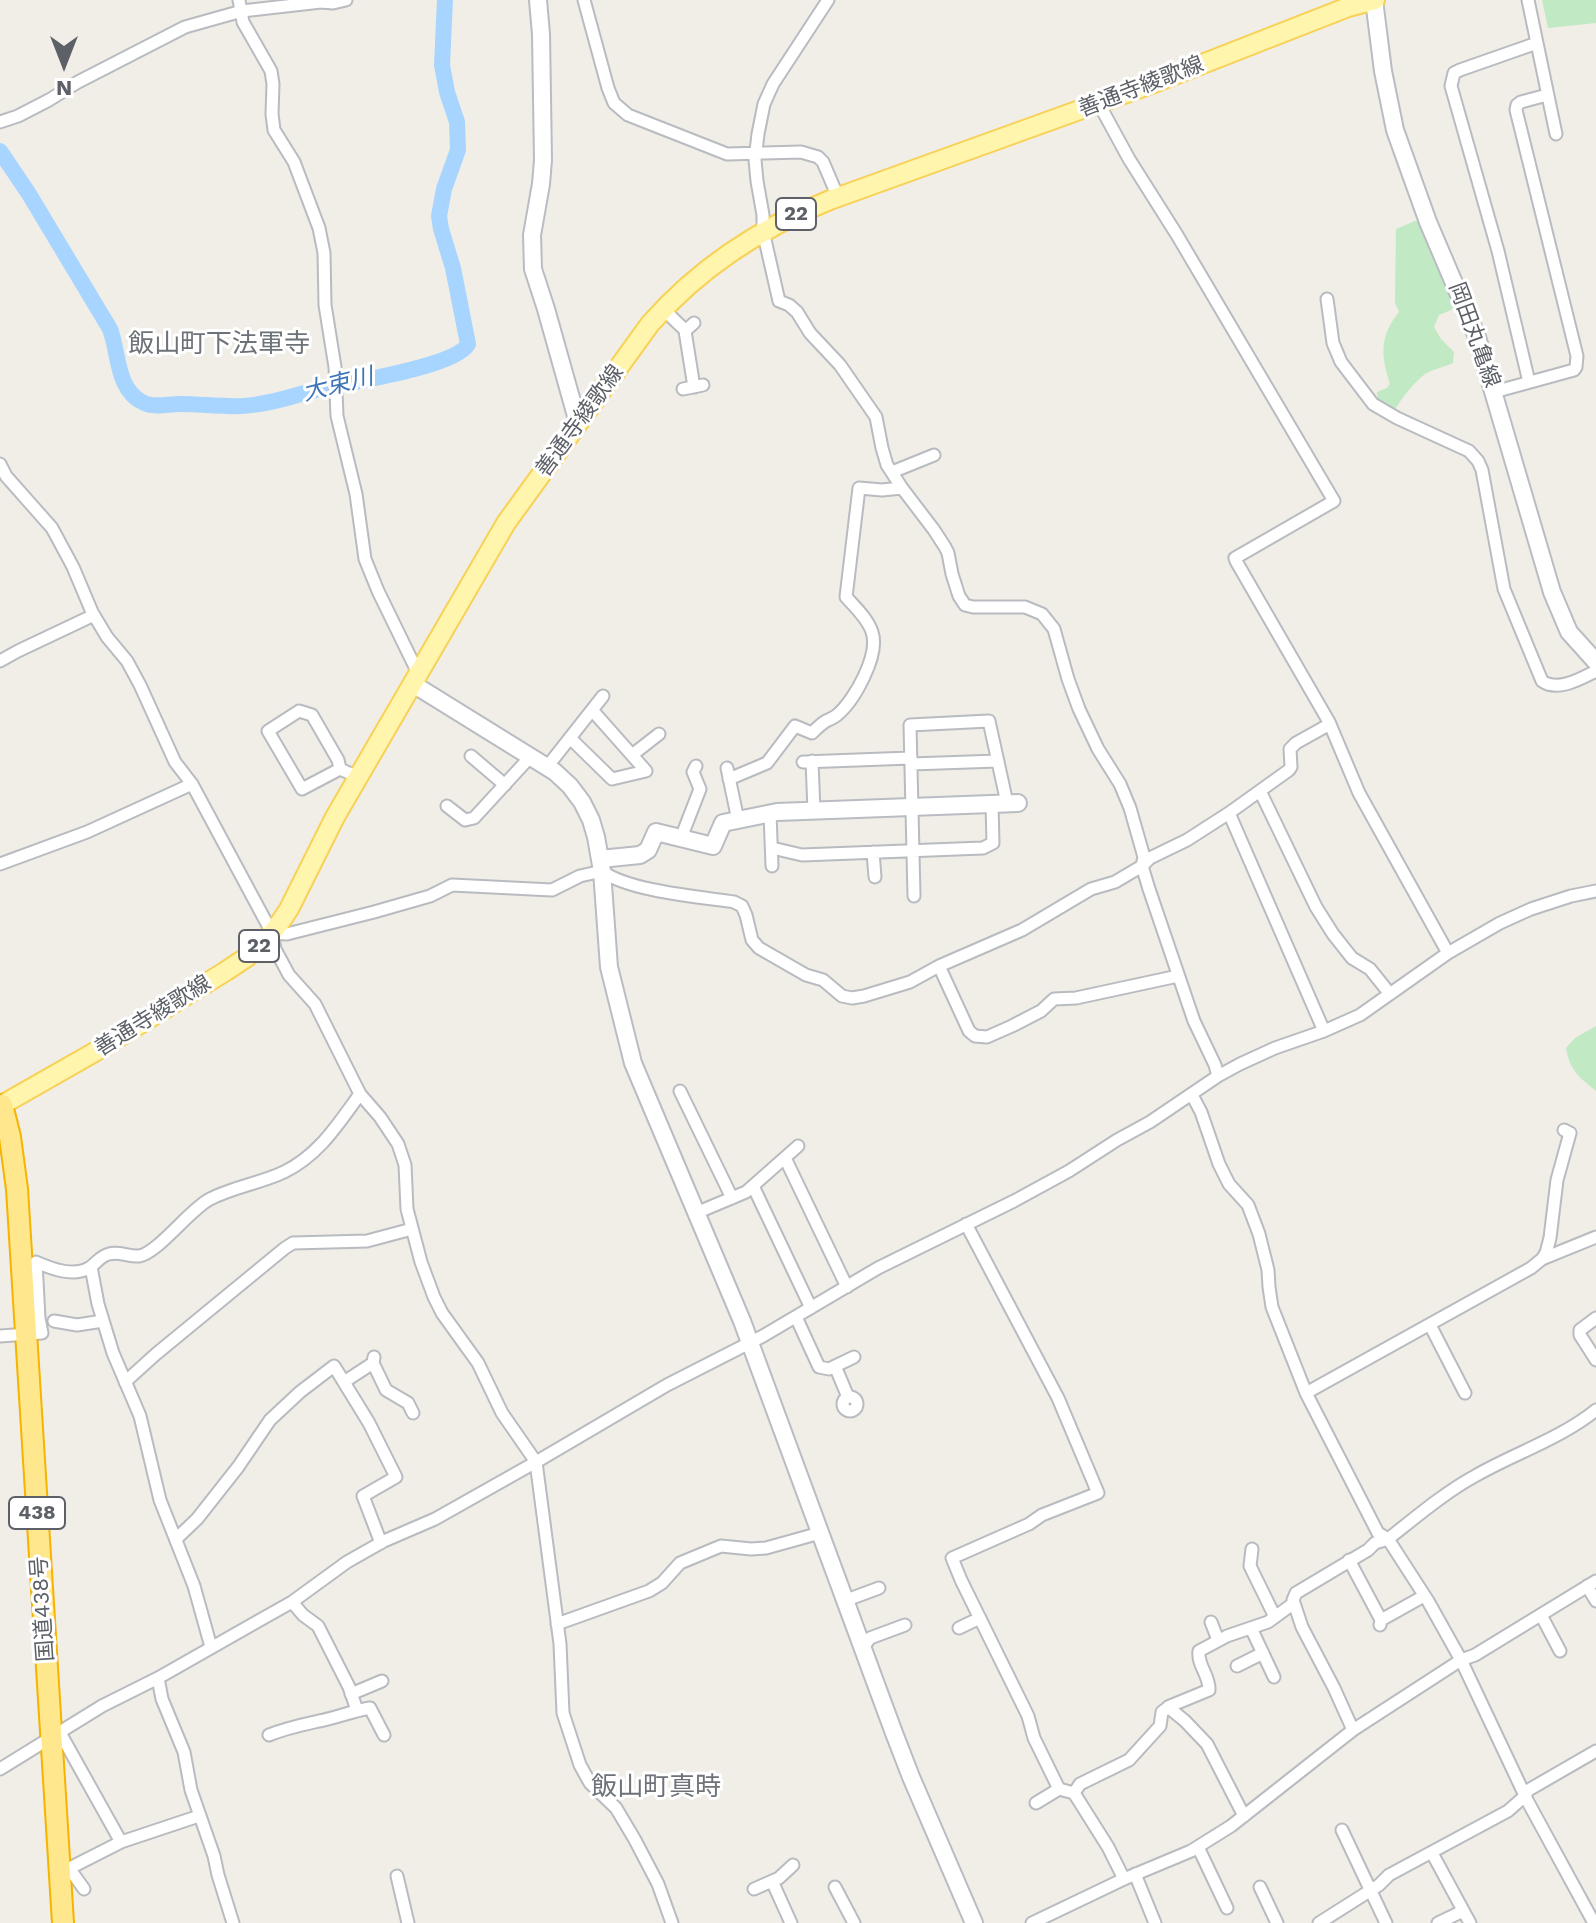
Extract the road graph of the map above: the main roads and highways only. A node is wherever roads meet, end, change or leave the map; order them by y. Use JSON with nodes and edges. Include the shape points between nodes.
{"nodes":[{"id":1,"x":1374,"y":0,"type":"edge"},
{"id":2,"x":1,"y":1105,"type":"edge"},
{"id":3,"x":0,"y":1151,"type":"edge"},
{"id":4,"x":13,"y":1335,"type":"edge"},
{"id":5,"x":50,"y":1737,"type":"junction"},
{"id":6,"x":52,"y":1923,"type":"edge"},
{"id":7,"x":63,"y":1923,"type":"edge"}],
"edges":[{"from":1,"to":2,"type":"main road","name":"善通寺綾歌線","number":"22","via":[[793,215],[702,272],[650,324],[506,523],[272,933],[226,971]]},
{"from":2,"to":4,"type":"highway","name":"国道438号","number":"438","via":[[17,1189]]},
{"from":3,"to":4,"type":"highway","name":"国道438号","number":"438"},
{"from":4,"to":5,"type":"highway","name":"国道438号","number":"438"},
{"from":5,"to":6,"type":"highway","name":"国道438号","number":"438"},
{"from":5,"to":7,"type":"highway","name":"国道438号","number":"438","via":[[64,1871]]}]}
